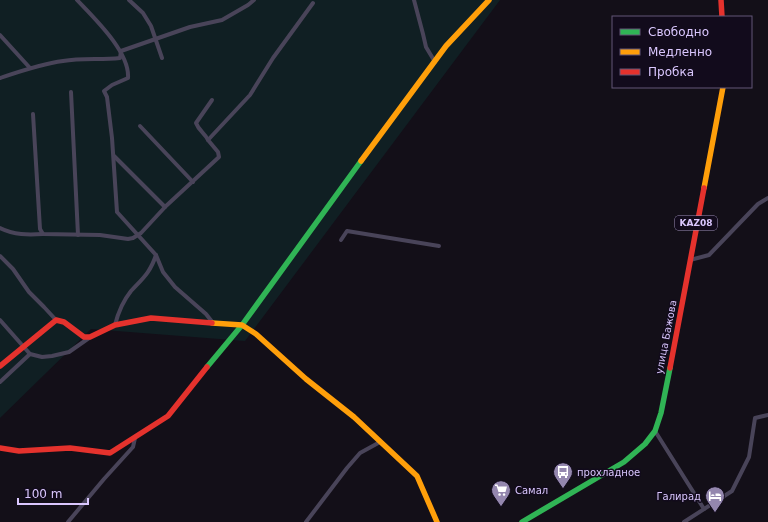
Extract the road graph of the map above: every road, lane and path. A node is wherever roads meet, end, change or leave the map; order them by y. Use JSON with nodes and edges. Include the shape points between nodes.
{"nodes":[{"id":1,"x":77,"y":0,"type":"edge"},
{"id":2,"x":129,"y":0,"type":"edge"},
{"id":3,"x":254,"y":0,"type":"edge"},
{"id":4,"x":414,"y":0,"type":"edge"},
{"id":5,"x":489,"y":0,"type":"edge"},
{"id":6,"x":721,"y":0,"type":"edge"},
{"id":7,"x":313,"y":3,"type":"dead end"},
{"id":8,"x":722,"y":16,"type":"edge"},
{"id":9,"x":0,"y":35,"type":"edge"},
{"id":10,"x":156,"y":40,"type":"junction"},
{"id":11,"x":121,"y":51,"type":"junction"},
{"id":12,"x":162,"y":58,"type":"dead end"},
{"id":13,"x":435,"y":62,"type":"junction"},
{"id":14,"x":30,"y":68,"type":"junction"},
{"id":15,"x":0,"y":78,"type":"edge"},
{"id":16,"x":723,"y":88,"type":"edge"},
{"id":17,"x":71,"y":92,"type":"dead end"},
{"id":18,"x":212,"y":100,"type":"dead end"},
{"id":19,"x":33,"y":114,"type":"dead end"},
{"id":20,"x":140,"y":126,"type":"dead end"},
{"id":21,"x":208,"y":140,"type":"junction"},
{"id":22,"x":114,"y":156,"type":"junction"},
{"id":23,"x":193,"y":182,"type":"junction"},
{"id":24,"x":768,"y":198,"type":"edge"},
{"id":25,"x":165,"y":207,"type":"junction"},
{"id":26,"x":0,"y":228,"type":"edge"},
{"id":27,"x":43,"y":234,"type":"junction"},
{"id":28,"x":78,"y":235,"type":"junction"},
{"id":29,"x":138,"y":235,"type":"junction"},
{"id":30,"x":342,"y":240,"type":"dead end"},
{"id":31,"x":439,"y":246,"type":"dead end"},
{"id":32,"x":156,"y":255,"type":"junction"},
{"id":33,"x":0,"y":256,"type":"edge"},
{"id":34,"x":690,"y":260,"type":"junction"},
{"id":35,"x":0,"y":320,"type":"edge"},
{"id":36,"x":56,"y":320,"type":"junction"},
{"id":37,"x":213,"y":323,"type":"junction"},
{"id":38,"x":115,"y":325,"type":"junction"},
{"id":39,"x":242,"y":325,"type":"junction"},
{"id":40,"x":90,"y":337,"type":"junction"},
{"id":41,"x":24,"y":346,"type":"junction"},
{"id":42,"x":30,"y":354,"type":"junction"},
{"id":43,"x":0,"y":366,"type":"edge"},
{"id":44,"x":0,"y":382,"type":"edge"},
{"id":45,"x":768,"y":415,"type":"edge"},
{"id":46,"x":655,"y":431,"type":"junction"},
{"id":47,"x":135,"y":438,"type":"junction"},
{"id":48,"x":380,"y":442,"type":"junction"},
{"id":49,"x":0,"y":448,"type":"edge"},
{"id":50,"x":704,"y":509,"type":"junction"},
{"id":51,"x":68,"y":522,"type":"edge"},
{"id":52,"x":306,"y":522,"type":"edge"},
{"id":53,"x":437,"y":522,"type":"edge"},
{"id":54,"x":522,"y":522,"type":"edge"},
{"id":55,"x":684,"y":522,"type":"edge"}],
"edges":[{"from":1,"to":11,"type":"street"},
{"from":2,"to":10,"type":"street","via":[[143,13]]},
{"from":3,"to":10,"type":"street","via":[[222,20],[190,27]]},
{"from":4,"to":13,"type":"street","via":[[426,47]]},
{"from":5,"to":13,"type":"main road","via":[[446,46]]},
{"from":6,"to":8,"type":"main road"},
{"from":7,"to":21,"type":"street","via":[[250,95]]},
{"from":9,"to":14,"type":"street"},
{"from":10,"to":11,"type":"street"},
{"from":10,"to":12,"type":"street"},
{"from":11,"to":14,"type":"street","via":[[120,58],[65,60]]},
{"from":11,"to":22,"type":"street","via":[[128,78],[104,90]]},
{"from":13,"to":39,"type":"main road"},
{"from":14,"to":15,"type":"street"},
{"from":16,"to":34,"type":"main road","name":"улица Бажова","number":"KAZ08"},
{"from":17,"to":28,"type":"street"},
{"from":18,"to":21,"type":"street","via":[[196,123],[198,130]]},
{"from":19,"to":27,"type":"street","via":[[40,229]]},
{"from":20,"to":23,"type":"street"},
{"from":21,"to":23,"type":"street","via":[[219,157]]},
{"from":22,"to":25,"type":"street"},
{"from":22,"to":29,"type":"street","via":[[116,212]]},
{"from":23,"to":25,"type":"street"},
{"from":24,"to":34,"type":"street","via":[[758,204],[709,255]]},
{"from":25,"to":29,"type":"street"},
{"from":26,"to":27,"type":"street","via":[[11,233]]},
{"from":27,"to":28,"type":"street"},
{"from":28,"to":29,"type":"street","via":[[128,239]]},
{"from":29,"to":32,"type":"street"},
{"from":30,"to":31,"type":"street","via":[[347,231]]},
{"from":32,"to":37,"type":"street","via":[[163,272]]},
{"from":32,"to":38,"type":"street","via":[[148,274],[131,292],[119,312]]},
{"from":33,"to":36,"type":"street"},
{"from":34,"to":46,"type":"main road","name":"улица Бажова","number":"KAZ08","via":[[661,413]]},
{"from":35,"to":41,"type":"street"},
{"from":36,"to":40,"type":"main road","via":[[64,322],[84,337]]},
{"from":36,"to":41,"type":"main road"},
{"from":37,"to":38,"type":"main road","via":[[151,318]]},
{"from":37,"to":39,"type":"main road"},
{"from":38,"to":40,"type":"main road"},
{"from":39,"to":47,"type":"main road","via":[[168,416]]},
{"from":39,"to":48,"type":"main road","via":[[354,417]]},
{"from":40,"to":42,"type":"street","via":[[69,352],[42,357]]},
{"from":41,"to":42,"type":"street"},
{"from":41,"to":43,"type":"main road"},
{"from":42,"to":44,"type":"street"},
{"from":45,"to":50,"type":"street","via":[[755,418],[749,457],[732,491]]},
{"from":46,"to":50,"type":"street"},
{"from":46,"to":54,"type":"main road","name":"улица Бажова","number":"KAZ08","via":[[645,444],[624,462]]},
{"from":47,"to":49,"type":"main road","via":[[110,453],[70,448],[19,451]]},
{"from":47,"to":51,"type":"street","via":[[132,447]]},
{"from":48,"to":52,"type":"street","via":[[360,453]]},
{"from":48,"to":53,"type":"main road","via":[[417,476]]},
{"from":50,"to":55,"type":"street"}]}
